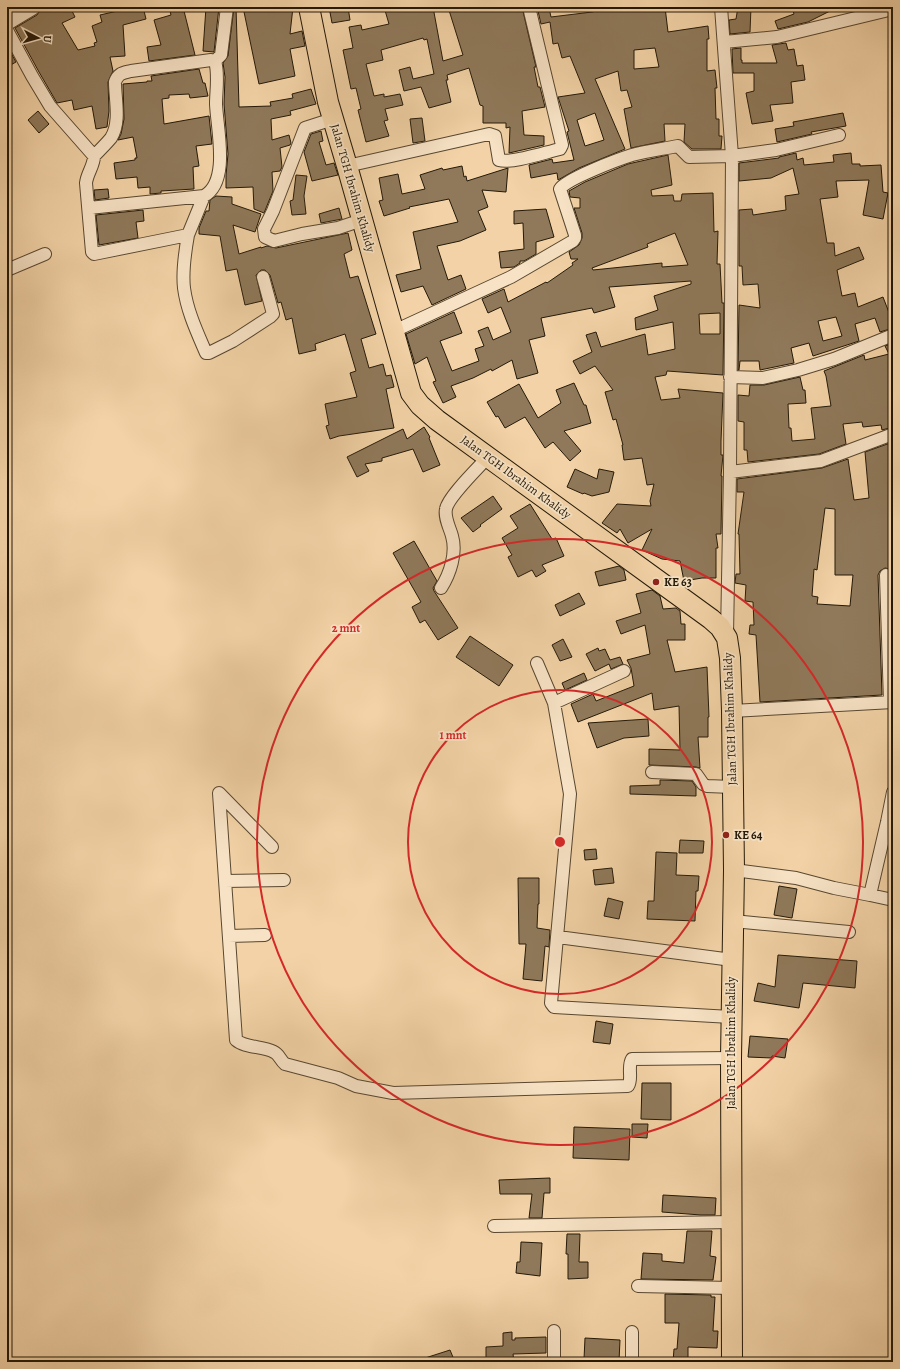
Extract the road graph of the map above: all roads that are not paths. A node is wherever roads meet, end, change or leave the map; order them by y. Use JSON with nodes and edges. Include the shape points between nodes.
{"nodes":[{"id":1,"x":32,"y":7,"type":"edge"},
{"id":2,"x":227,"y":7,"type":"edge"},
{"id":3,"x":309,"y":7,"type":"edge"},
{"id":4,"x":529,"y":7,"type":"edge"},
{"id":5,"x":721,"y":7,"type":"edge"},
{"id":6,"x":893,"y":9,"type":"edge"},
{"id":7,"x":7,"y":22,"type":"edge"},
{"id":8,"x":7,"y":30,"type":"edge"},
{"id":9,"x":724,"y":42,"type":"junction"},
{"id":10,"x":215,"y":61,"type":"junction"},
{"id":11,"x":333,"y":119,"type":"junction"},
{"id":12,"x":839,"y":135,"type":"dead end"},
{"id":13,"x":94,"y":156,"type":"junction"},
{"id":14,"x":732,"y":156,"type":"junction"},
{"id":15,"x":347,"y":166,"type":"junction"},
{"id":16,"x":204,"y":196,"type":"junction"},
{"id":17,"x":89,"y":208,"type":"junction"},
{"id":18,"x":362,"y":220,"type":"junction"},
{"id":19,"x":188,"y":235,"type":"junction"},
{"id":20,"x":45,"y":254,"type":"dead end"},
{"id":21,"x":7,"y":270,"type":"edge"},
{"id":22,"x":263,"y":277,"type":"dead end"},
{"id":23,"x":394,"y":331,"type":"junction"},
{"id":24,"x":893,"y":335,"type":"edge"},
{"id":25,"x":730,"y":377,"type":"junction"},
{"id":26,"x":893,"y":434,"type":"edge"},
{"id":27,"x":488,"y":457,"type":"junction"},
{"id":28,"x":730,"y":472,"type":"junction"},
{"id":29,"x":886,"y":575,"type":"dead end"},
{"id":30,"x":441,"y":588,"type":"dead end"},
{"id":31,"x":727,"y":638,"type":"junction"},
{"id":32,"x":537,"y":663,"type":"dead end"},
{"id":33,"x":624,"y":671,"type":"dead end"},
{"id":34,"x":891,"y":702,"type":"edge"},
{"id":35,"x":554,"y":703,"type":"junction"},
{"id":36,"x":732,"y":711,"type":"junction"},
{"id":37,"x":652,"y":772,"type":"dead end"},
{"id":38,"x":732,"y":787,"type":"junction"},
{"id":39,"x":893,"y":792,"type":"edge"},
{"id":40,"x":272,"y":847,"type":"dead end"},
{"id":41,"x":734,"y":870,"type":"junction"},
{"id":42,"x":225,"y":880,"type":"junction"},
{"id":43,"x":284,"y":880,"type":"dead end"},
{"id":44,"x":870,"y":894,"type":"junction"},
{"id":45,"x":893,"y":900,"type":"edge"},
{"id":46,"x":733,"y":921,"type":"junction"},
{"id":47,"x":848,"y":932,"type":"dead end"},
{"id":48,"x":265,"y":935,"type":"dead end"},
{"id":49,"x":229,"y":936,"type":"junction"},
{"id":50,"x":558,"y":937,"type":"junction"},
{"id":51,"x":732,"y":960,"type":"junction"},
{"id":52,"x":731,"y":1017,"type":"junction"},
{"id":53,"x":730,"y":1058,"type":"junction"},
{"id":54,"x":731,"y":1222,"type":"junction"},
{"id":55,"x":494,"y":1226,"type":"dead end"},
{"id":56,"x":638,"y":1286,"type":"dead end"},
{"id":57,"x":731,"y":1288,"type":"junction"},
{"id":58,"x":554,"y":1331,"type":"dead end"},
{"id":59,"x":632,"y":1332,"type":"dead end"},
{"id":60,"x":554,"y":1362,"type":"edge"},
{"id":61,"x":632,"y":1362,"type":"edge"},
{"id":62,"x":732,"y":1362,"type":"edge"}],
"edges":[{"from":1,"to":7,"type":"street"},
{"from":2,"to":10,"type":"street","via":[[221,55]]},
{"from":3,"to":11,"type":"main road","name":"Jalan TGH Ibrahim Khalidy"},
{"from":4,"to":15,"type":"street","via":[[562,145],[560,149],[502,161],[499,160],[495,136],[489,134]]},
{"from":5,"to":9,"type":"street"},
{"from":6,"to":9,"type":"street","via":[[777,37]]},
{"from":8,"to":13,"type":"street","via":[[50,106]]},
{"from":9,"to":14,"type":"street"},
{"from":10,"to":13,"type":"street","via":[[131,71],[116,77],[115,130],[112,137]]},
{"from":10,"to":16,"type":"street","via":[[220,167],[214,188]]},
{"from":11,"to":15,"type":"main road","name":"Jalan TGH Ibrahim Khalidy"},
{"from":11,"to":18,"type":"street","via":[[305,128],[264,229],[265,237],[274,241],[338,228]]},
{"from":12,"to":14,"type":"street","via":[[776,150]]},
{"from":13,"to":17,"type":"street","via":[[86,183]]},
{"from":14,"to":23,"type":"street","via":[[689,157],[678,146],[632,155],[564,185],[560,189],[575,235],[573,241],[512,277]]},
{"from":14,"to":25,"type":"street"},
{"from":15,"to":18,"type":"main road","name":"Jalan TGH Ibrahim Khalidy"},
{"from":16,"to":17,"type":"street"},
{"from":16,"to":19,"type":"street"},
{"from":17,"to":19,"type":"street","via":[[94,254]]},
{"from":18,"to":23,"type":"main road","name":"Jalan TGH Ibrahim Khalidy"},
{"from":19,"to":22,"type":"street","via":[[183,272],[184,288],[189,311],[206,353],[233,341],[273,314]]},
{"from":20,"to":21,"type":"street"},
{"from":23,"to":27,"type":"main road","name":"Jalan TGH Ibrahim Khalidy","via":[[411,393],[437,420]]},
{"from":24,"to":25,"type":"street","via":[[834,359],[798,370],[763,378]]},
{"from":25,"to":28,"type":"street"},
{"from":26,"to":28,"type":"street","via":[[821,461]]},
{"from":27,"to":30,"type":"street","via":[[449,502],[446,510],[454,544],[451,564]]},
{"from":27,"to":31,"type":"main road","name":"Jalan TGH Ibrahim Khalidy","via":[[711,619]]},
{"from":28,"to":31,"type":"street"},
{"from":29,"to":34,"type":"street"},
{"from":31,"to":36,"type":"main road","name":"Jalan TGH Ibrahim Khalidy"},
{"from":32,"to":35,"type":"street"},
{"from":33,"to":35,"type":"street"},
{"from":34,"to":36,"type":"street"},
{"from":35,"to":50,"type":"street","via":[[570,794]]},
{"from":36,"to":38,"type":"main road","name":"Jalan TGH Ibrahim Khalidy"},
{"from":37,"to":38,"type":"street","via":[[696,774],[707,786]]},
{"from":38,"to":41,"type":"main road","name":"Jalan TGH Ibrahim Khalidy"},
{"from":39,"to":44,"type":"street"},
{"from":40,"to":42,"type":"street","via":[[219,793]]},
{"from":41,"to":44,"type":"street","via":[[796,878]]},
{"from":41,"to":46,"type":"main road","name":"Jalan TGH Ibrahim Khalidy"},
{"from":42,"to":43,"type":"street"},
{"from":42,"to":49,"type":"street"},
{"from":44,"to":45,"type":"street"},
{"from":46,"to":47,"type":"street"},
{"from":46,"to":51,"type":"main road","name":"Jalan TGH Ibrahim Khalidy"},
{"from":48,"to":49,"type":"street"},
{"from":49,"to":53,"type":"street","via":[[237,1040],[273,1051],[285,1064],[338,1078],[356,1086],[394,1093],[628,1086],[632,1059]]},
{"from":50,"to":51,"type":"street"},
{"from":50,"to":52,"type":"street","via":[[551,1004],[554,1007]]},
{"from":51,"to":52,"type":"main road","name":"Jalan TGH Ibrahim Khalidy"},
{"from":52,"to":53,"type":"main road","name":"Jalan TGH Ibrahim Khalidy"},
{"from":53,"to":54,"type":"main road","name":"Jalan TGH Ibrahim Khalidy"},
{"from":54,"to":55,"type":"street"},
{"from":54,"to":57,"type":"main road","name":"Jalan TGH Ibrahim Khalidy"},
{"from":56,"to":57,"type":"street"},
{"from":57,"to":62,"type":"main road","name":"Jalan TGH Ibrahim Khalidy"},
{"from":58,"to":60,"type":"street"},
{"from":59,"to":61,"type":"street"}]}
